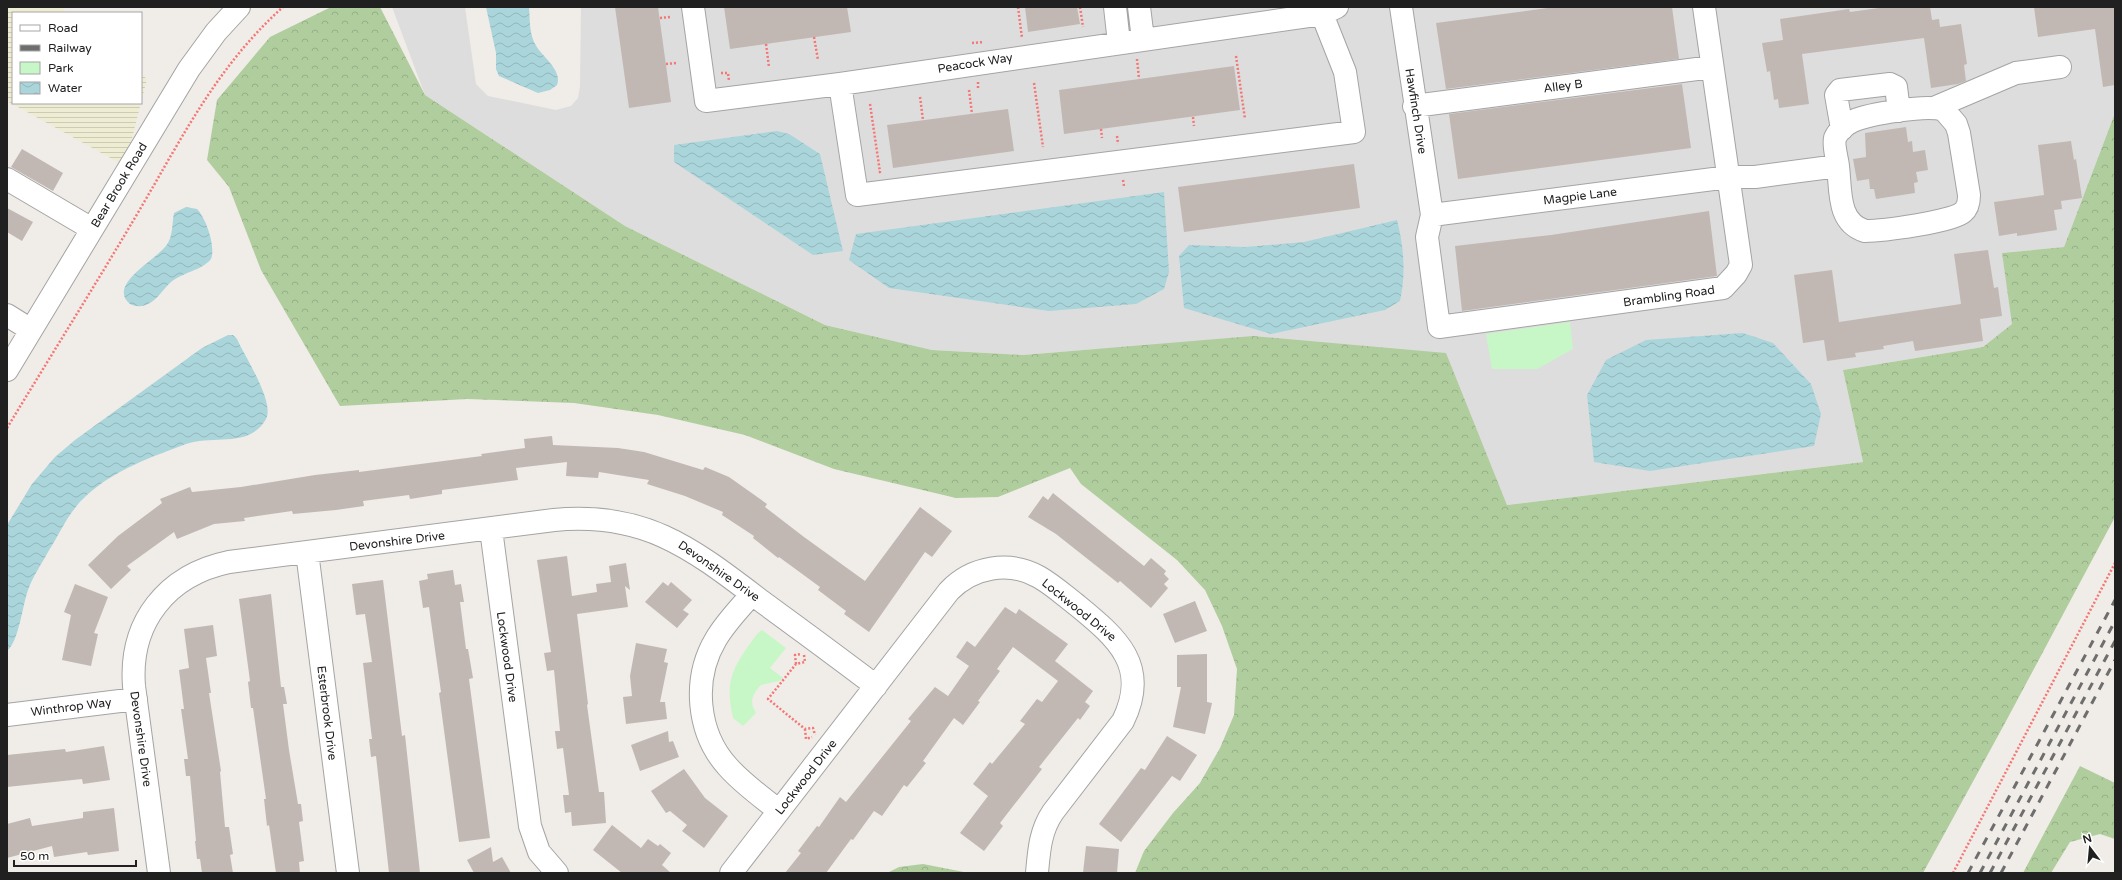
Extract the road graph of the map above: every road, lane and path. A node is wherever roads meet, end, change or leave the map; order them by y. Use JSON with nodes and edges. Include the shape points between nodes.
{"nodes":[{"id":1,"x":239,"y":7,"type":"edge"},
{"id":2,"x":283,"y":7,"type":"edge"},
{"id":3,"x":694,"y":7,"type":"edge"},
{"id":4,"x":1018,"y":7,"type":"edge"},
{"id":5,"x":1080,"y":7,"type":"edge"},
{"id":6,"x":1115,"y":7,"type":"edge"},
{"id":7,"x":1139,"y":7,"type":"edge"},
{"id":8,"x":1401,"y":7,"type":"edge"},
{"id":9,"x":1704,"y":7,"type":"edge"},
{"id":10,"x":1329,"y":10,"type":"edge"},
{"id":11,"x":670,"y":17,"type":"dead end"},
{"id":12,"x":660,"y":18,"type":"dead end"},
{"id":13,"x":1082,"y":27,"type":"dead end"},
{"id":14,"x":814,"y":37,"type":"dead end"},
{"id":15,"x":1143,"y":39,"type":"junction"},
{"id":16,"x":1017,"y":40,"type":"dead end"},
{"id":17,"x":987,"y":42,"type":"dead end"},
{"id":18,"x":972,"y":43,"type":"dead end"},
{"id":19,"x":1120,"y":43,"type":"junction"},
{"id":20,"x":766,"y":44,"type":"dead end"},
{"id":21,"x":1236,"y":56,"type":"dead end"},
{"id":22,"x":818,"y":60,"type":"dead end"},
{"id":23,"x":676,"y":63,"type":"dead end"},
{"id":24,"x":666,"y":64,"type":"dead end"},
{"id":25,"x":769,"y":67,"type":"dead end"},
{"id":26,"x":1712,"y":67,"type":"junction"},
{"id":27,"x":2060,"y":67,"type":"dead end"},
{"id":28,"x":1138,"y":69,"type":"dead end"},
{"id":29,"x":1140,"y":79,"type":"dead end"},
{"id":30,"x":1034,"y":83,"type":"dead end"},
{"id":31,"x":840,"y":84,"type":"junction"},
{"id":32,"x":969,"y":90,"type":"dead end"},
{"id":33,"x":920,"y":97,"type":"dead end"},
{"id":34,"x":870,"y":104,"type":"dead end"},
{"id":35,"x":1414,"y":106,"type":"junction"},
{"id":36,"x":1936,"y":107,"type":"junction"},
{"id":37,"x":1899,"y":111,"type":"junction"},
{"id":38,"x":972,"y":114,"type":"dead end"},
{"id":39,"x":1193,"y":117,"type":"dead end"},
{"id":40,"x":1245,"y":119,"type":"dead end"},
{"id":41,"x":923,"y":120,"type":"dead end"},
{"id":42,"x":1194,"y":126,"type":"dead end"},
{"id":43,"x":1101,"y":129,"type":"dead end"},
{"id":44,"x":1842,"y":129,"type":"junction"},
{"id":45,"x":1102,"y":138,"type":"dead end"},
{"id":46,"x":1042,"y":147,"type":"dead end"},
{"id":47,"x":1838,"y":166,"type":"junction"},
{"id":48,"x":874,"y":173,"type":"dead end"},
{"id":49,"x":1729,"y":177,"type":"junction"},
{"id":50,"x":7,"y":179,"type":"edge"},
{"id":51,"x":1432,"y":215,"type":"junction"},
{"id":52,"x":92,"y":229,"type":"junction"},
{"id":53,"x":7,"y":315,"type":"edge"},
{"id":54,"x":31,"y":330,"type":"junction"},
{"id":55,"x":7,"y":370,"type":"edge"},
{"id":56,"x":7,"y":428,"type":"edge"},
{"id":57,"x":490,"y":529,"type":"junction"},
{"id":58,"x":307,"y":552,"type":"junction"},
{"id":59,"x":2115,"y":563,"type":"edge"},
{"id":60,"x":752,"y":594,"type":"junction"},
{"id":61,"x":796,"y":664,"type":"junction"},
{"id":62,"x":876,"y":686,"type":"junction"},
{"id":63,"x":136,"y":699,"type":"junction"},
{"id":64,"x":7,"y":715,"type":"edge"},
{"id":65,"x":805,"y":729,"type":"junction"},
{"id":66,"x":779,"y":811,"type":"junction"},
{"id":67,"x":159,"y":873,"type":"edge"},
{"id":68,"x":348,"y":873,"type":"edge"},
{"id":69,"x":556,"y":873,"type":"edge"},
{"id":70,"x":731,"y":873,"type":"edge"},
{"id":71,"x":1036,"y":873,"type":"edge"},
{"id":72,"x":1953,"y":873,"type":"edge"}],
"edges":[{"from":1,"to":52,"type":"street","name":"Bear Brook Road","via":[[216,32],[189,69]]},
{"from":2,"to":56,"type":"path","via":[[265,23],[220,75],[206,96]]},
{"from":3,"to":31,"type":"street","name":"Peacock Way","via":[[706,101]]},
{"from":4,"to":16,"type":"path","via":[[1022,40]]},
{"from":5,"to":13,"type":"path"},
{"from":6,"to":19,"type":"street"},
{"from":7,"to":15,"type":"street"},
{"from":8,"to":35,"type":"street","name":"Hawfinch Drive"},
{"from":9,"to":26,"type":"street","name":"Brambling Road"},
{"from":10,"to":15,"type":"street","name":"Peacock Way"},
{"from":10,"to":31,"type":"street","via":[[1345,72],[1354,132],[857,195]]},
{"from":11,"to":12,"type":"path"},
{"from":14,"to":22,"type":"path"},
{"from":15,"to":19,"type":"street","name":"Peacock Way"},
{"from":17,"to":18,"type":"path"},
{"from":19,"to":31,"type":"street","name":"Peacock Way"},
{"from":20,"to":25,"type":"path"},
{"from":21,"to":40,"type":"path"},
{"from":23,"to":24,"type":"path"},
{"from":26,"to":35,"type":"street","name":"Alley B"},
{"from":26,"to":49,"type":"street","name":"Brambling Road"},
{"from":27,"to":36,"type":"street","via":[[2016,73]]},
{"from":28,"to":29,"type":"path"},
{"from":30,"to":46,"type":"path"},
{"from":32,"to":38,"type":"path"},
{"from":33,"to":41,"type":"path"},
{"from":34,"to":48,"type":"path","via":[[880,172]]},
{"from":35,"to":51,"type":"street","name":"Hawfinch Drive"},
{"from":36,"to":37,"type":"street","via":[[1925,106]]},
{"from":36,"to":47,"type":"street","via":[[1951,116],[1959,134],[1969,195],[1964,212],[1950,219],[1874,231],[1860,229],[1853,226],[1844,214]]},
{"from":37,"to":44,"type":"street","via":[[1859,119]]},
{"from":37,"to":44,"type":"street","via":[[1896,87],[1890,84],[1840,90],[1836,95]]},
{"from":39,"to":42,"type":"path"},
{"from":43,"to":45,"type":"path"},
{"from":44,"to":47,"type":"street","via":[[1835,139]]},
{"from":47,"to":49,"type":"street","name":"Magpie Lane","via":[[1755,177]]},
{"from":49,"to":51,"type":"street","name":"Magpie Lane"},
{"from":49,"to":51,"type":"street","name":"Brambling Road","via":[[1741,265],[1723,288],[1439,327],[1427,237]]},
{"from":50,"to":52,"type":"street"},
{"from":52,"to":54,"type":"street","name":"Bear Brook Road"},
{"from":53,"to":54,"type":"street"},
{"from":54,"to":55,"type":"street","name":"Bear Brook Road"},
{"from":57,"to":58,"type":"street","name":"Devonshire Drive"},
{"from":57,"to":60,"type":"street","name":"Devonshire Drive","via":[[581,519],[635,525],[684,546]]},
{"from":57,"to":69,"type":"street","name":"Lockwood Drive","via":[[530,826],[539,852]]},
{"from":58,"to":63,"type":"street","name":"Devonshire Drive","via":[[229,562],[184,579],[169,590],[151,612],[138,639],[133,667]]},
{"from":58,"to":68,"type":"street","name":"Esterbrook Drive"},
{"from":59,"to":72,"type":"path"},
{"from":60,"to":62,"type":"street","name":"Devonshire Drive"},
{"from":60,"to":66,"type":"street","via":[[721,631],[711,648],[702,675],[701,705],[708,733],[721,758],[734,773]]},
{"from":61,"to":61,"type":"path","via":[[795,655],[805,651],[804,662]]},
{"from":61,"to":65,"type":"path","via":[[768,699]]},
{"from":62,"to":66,"type":"street","name":"Lockwood Drive"},
{"from":62,"to":71,"type":"street","name":"Lockwood Drive","via":[[954,587],[970,576],[988,569],[1014,568],[1038,576],[1114,637],[1125,653],[1131,671],[1132,690],[1128,709],[1116,732],[1049,818],[1041,837]]},
{"from":63,"to":64,"type":"street","name":"Winthrop Way"},
{"from":63,"to":67,"type":"street","name":"Devonshire Drive"},
{"from":65,"to":65,"type":"path","via":[[812,728],[816,740],[812,737],[806,739]]},
{"from":66,"to":70,"type":"street","name":"Lockwood Drive"}]}
